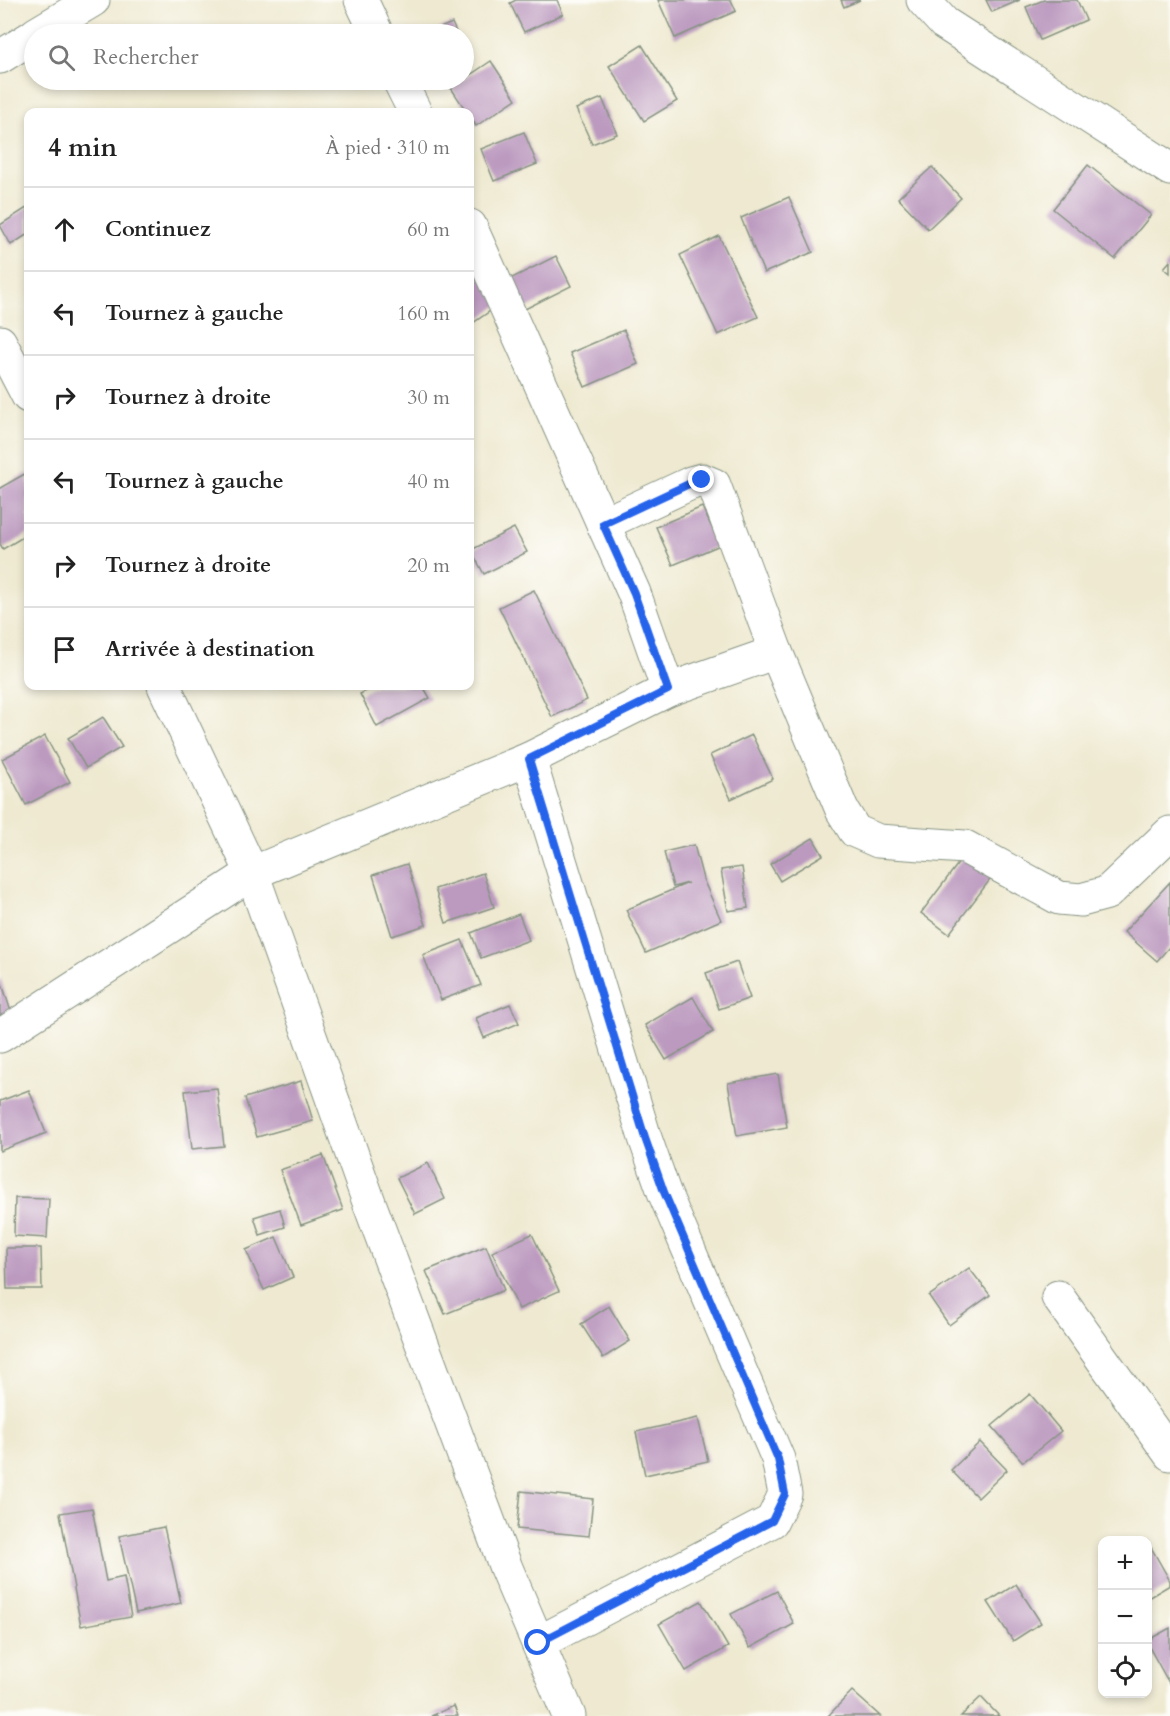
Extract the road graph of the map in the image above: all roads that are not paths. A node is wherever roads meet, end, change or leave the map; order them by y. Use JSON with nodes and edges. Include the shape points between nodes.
{"nodes":[{"id":1,"x":93,"y":0,"type":"edge"},
{"id":2,"x":361,"y":0,"type":"edge"},
{"id":3,"x":923,"y":0,"type":"edge"},
{"id":4,"x":53,"y":24,"type":"edge"},
{"id":5,"x":372,"y":24,"type":"edge"},
{"id":6,"x":24,"y":42,"type":"edge"},
{"id":7,"x":0,"y":57,"type":"edge"},
{"id":8,"x":404,"y":90,"type":"edge"},
{"id":9,"x":413,"y":108,"type":"edge"},
{"id":10,"x":1170,"y":169,"type":"edge"},
{"id":11,"x":474,"y":235,"type":"edge"},
{"id":12,"x":0,"y":342,"type":"edge"},
{"id":13,"x":19,"y":383,"type":"edge"},
{"id":14,"x":603,"y":524,"type":"junction"},
{"id":15,"x":776,"y":652,"type":"junction"},
{"id":16,"x":166,"y":690,"type":"edge"},
{"id":17,"x":668,"y":690,"type":"junction"},
{"id":18,"x":529,"y":759,"type":"junction"},
{"id":19,"x":1170,"y":832,"type":"edge"},
{"id":20,"x":252,"y":873,"type":"junction"},
{"id":21,"x":0,"y":1036,"type":"edge"},
{"id":22,"x":1058,"y":1297,"type":"dead end"},
{"id":23,"x":1170,"y":1454,"type":"edge"},
{"id":24,"x":538,"y":1643,"type":"junction"},
{"id":25,"x":569,"y":1716,"type":"edge"}],
"edges":[{"from":1,"to":4,"type":"street"},
{"from":2,"to":5,"type":"street"},
{"from":3,"to":10,"type":"street","via":[[944,23]]},
{"from":6,"to":7,"type":"street"},
{"from":8,"to":9,"type":"street"},
{"from":11,"to":14,"type":"street"},
{"from":12,"to":13,"type":"street"},
{"from":14,"to":15,"type":"street","via":[[691,483],[702,480],[714,485]]},
{"from":14,"to":17,"type":"street","via":[[634,593]]},
{"from":15,"to":17,"type":"street"},
{"from":15,"to":19,"type":"street","via":[[842,810],[855,831],[878,841],[965,847],[1059,898],[1081,900],[1107,893]]},
{"from":16,"to":20,"type":"street"},
{"from":17,"to":18,"type":"street"},
{"from":18,"to":20,"type":"street"},
{"from":18,"to":24,"type":"street","via":[[645,1138],[664,1192],[778,1459],[785,1494],[772,1521]]},
{"from":20,"to":21,"type":"street"},
{"from":20,"to":24,"type":"street","via":[[370,1205],[506,1568]]},
{"from":22,"to":23,"type":"street"},
{"from":24,"to":25,"type":"street"}]}
